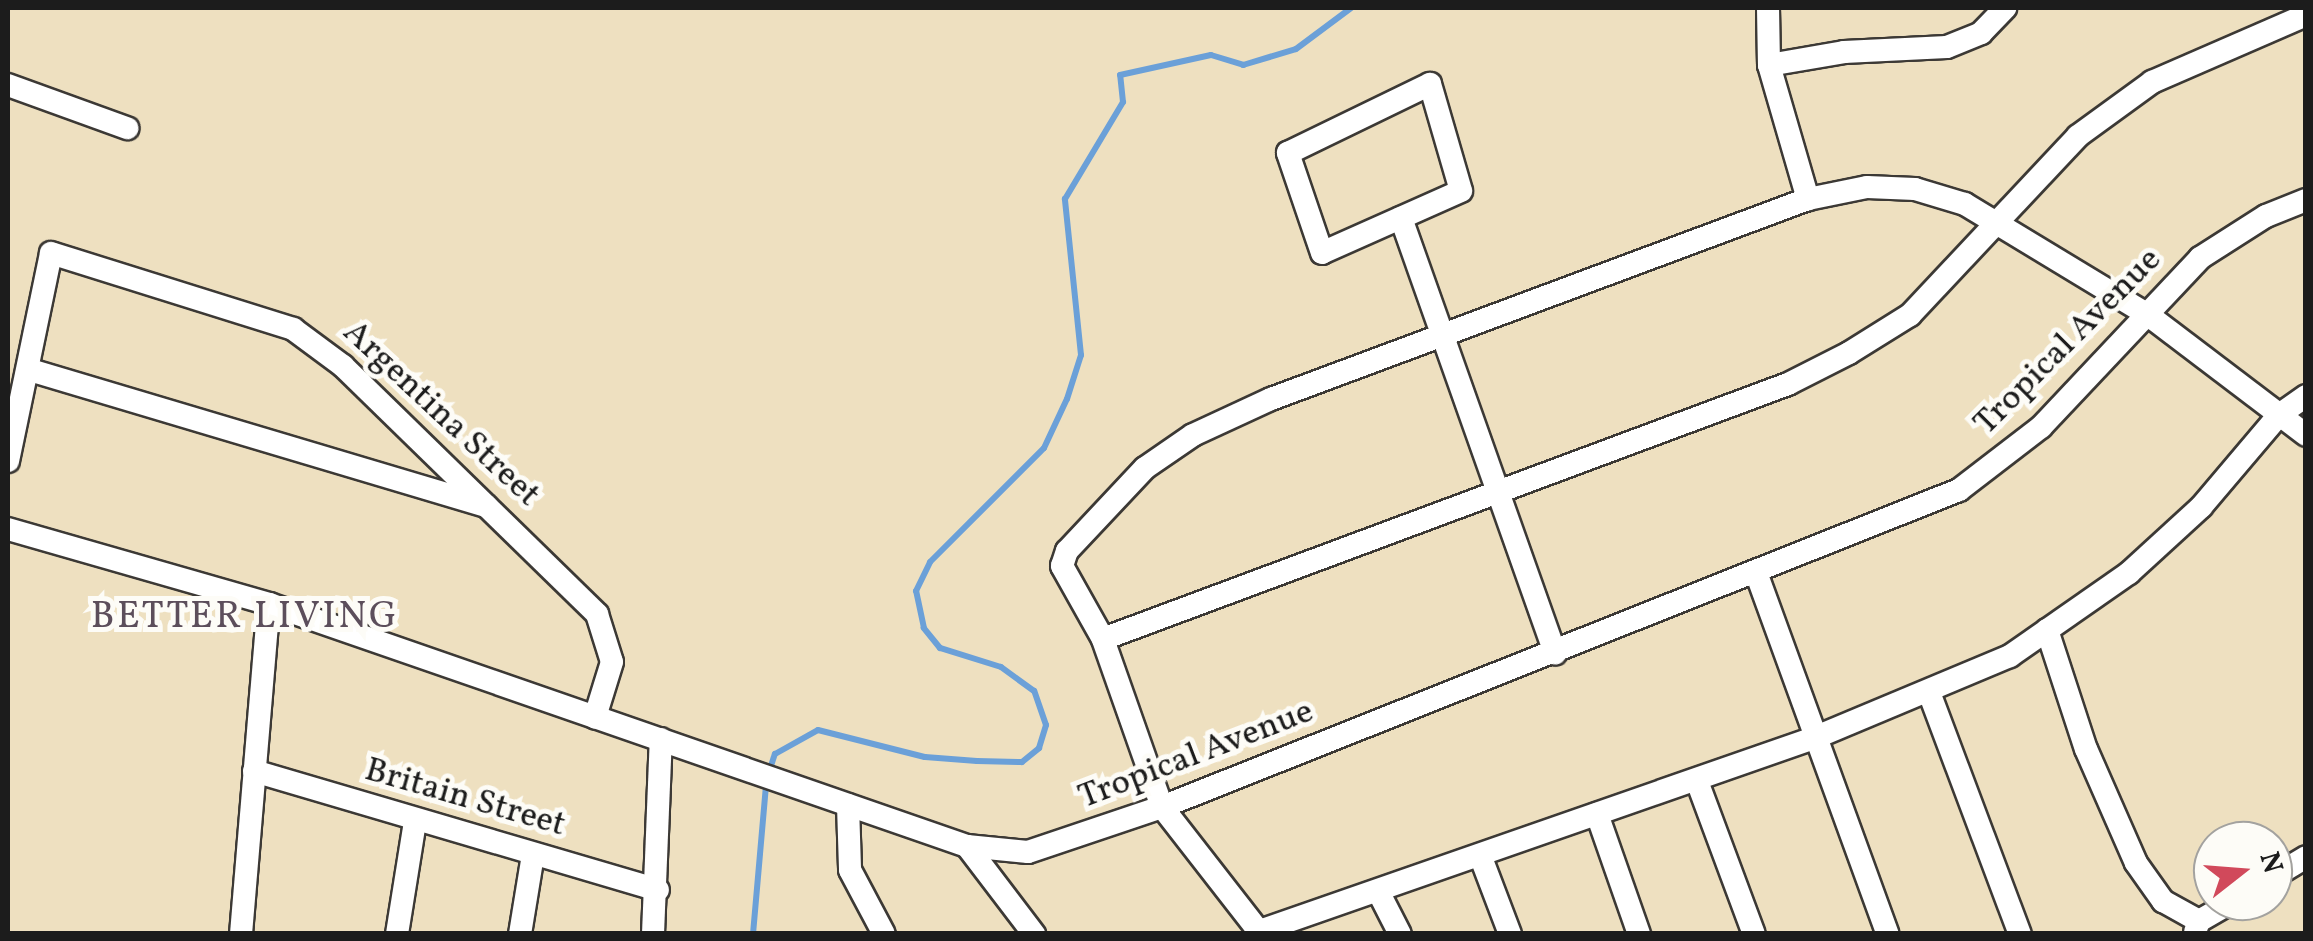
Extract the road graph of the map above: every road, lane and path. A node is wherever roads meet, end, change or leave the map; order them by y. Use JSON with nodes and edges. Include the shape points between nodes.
{"nodes":[{"id":1,"x":1768,"y":8,"type":"edge"},
{"id":2,"x":2006,"y":8,"type":"edge"},
{"id":3,"x":2306,"y":15,"type":"edge"},
{"id":4,"x":1769,"y":66,"type":"junction"},
{"id":5,"x":8,"y":86,"type":"edge"},
{"id":6,"x":127,"y":128,"type":"dead end"},
{"id":7,"x":1808,"y":199,"type":"junction"},
{"id":8,"x":2306,"y":200,"type":"edge"},
{"id":9,"x":1401,"y":218,"type":"junction"},
{"id":10,"x":1994,"y":221,"type":"junction"},
{"id":11,"x":2148,"y":315,"type":"junction"},
{"id":12,"x":1443,"y":338,"type":"junction"},
{"id":13,"x":30,"y":370,"type":"junction"},
{"id":14,"x":2306,"y":396,"type":"edge"},
{"id":15,"x":2279,"y":415,"type":"junction"},
{"id":16,"x":2306,"y":435,"type":"edge"},
{"id":17,"x":8,"y":461,"type":"edge"},
{"id":18,"x":1496,"y":488,"type":"junction"},
{"id":19,"x":492,"y":508,"type":"junction"},
{"id":20,"x":8,"y":529,"type":"edge"},
{"id":21,"x":1756,"y":575,"type":"junction"},
{"id":22,"x":269,"y":604,"type":"junction"},
{"id":23,"x":2047,"y":630,"type":"junction"},
{"id":24,"x":1103,"y":639,"type":"junction"},
{"id":25,"x":1555,"y":654,"type":"junction"},
{"id":26,"x":1930,"y":695,"type":"junction"},
{"id":27,"x":596,"y":716,"type":"junction"},
{"id":28,"x":1814,"y":738,"type":"junction"},
{"id":29,"x":661,"y":739,"type":"junction"},
{"id":30,"x":254,"y":772,"type":"junction"},
{"id":31,"x":1697,"y":780,"type":"junction"},
{"id":32,"x":848,"y":805,"type":"junction"},
{"id":33,"x":1162,"y":808,"type":"junction"},
{"id":34,"x":1597,"y":814,"type":"junction"},
{"id":35,"x":415,"y":821,"type":"junction"},
{"id":36,"x":967,"y":846,"type":"junction"},
{"id":37,"x":534,"y":855,"type":"junction"},
{"id":38,"x":1480,"y":855,"type":"junction"},
{"id":39,"x":658,"y":890,"type":"junction"},
{"id":40,"x":1379,"y":892,"type":"junction"},
{"id":41,"x":2196,"y":928,"type":"edge"},
{"id":42,"x":1260,"y":932,"type":"edge"},
{"id":43,"x":241,"y":934,"type":"edge"},
{"id":44,"x":397,"y":934,"type":"edge"},
{"id":45,"x":520,"y":934,"type":"edge"},
{"id":46,"x":654,"y":934,"type":"edge"},
{"id":47,"x":884,"y":934,"type":"edge"},
{"id":48,"x":1034,"y":934,"type":"edge"},
{"id":49,"x":1400,"y":934,"type":"edge"},
{"id":50,"x":1510,"y":934,"type":"edge"},
{"id":51,"x":1639,"y":934,"type":"edge"},
{"id":52,"x":1754,"y":934,"type":"edge"},
{"id":53,"x":1888,"y":934,"type":"edge"},
{"id":54,"x":2020,"y":934,"type":"edge"}],
"edges":[{"from":1,"to":4,"type":"street"},
{"from":2,"to":4,"type":"street","via":[[1981,33],[1947,47],[1844,52]]},
{"from":3,"to":10,"type":"street","via":[[2152,82],[2078,136]]},
{"from":4,"to":7,"type":"street"},
{"from":5,"to":6,"type":"street"},
{"from":7,"to":10,"type":"street","via":[[1867,187],[1915,189]]},
{"from":7,"to":12,"type":"street"},
{"from":8,"to":11,"type":"street","name":"Tropical Avenue","via":[[2266,216],[2200,258]]},
{"from":9,"to":9,"type":"street","via":[[1322,252],[1288,153],[1430,84],[1461,191]]},
{"from":9,"to":12,"type":"street"},
{"from":10,"to":11,"type":"street"},
{"from":10,"to":18,"type":"street","via":[[1910,315],[1849,353],[1788,384]]},
{"from":11,"to":15,"type":"street"},
{"from":11,"to":21,"type":"street","name":"Tropical Avenue","via":[[2041,427],[1960,490]]},
{"from":12,"to":18,"type":"street"},
{"from":12,"to":24,"type":"street","via":[[1270,398],[1193,435],[1145,468],[1067,551],[1062,566]]},
{"from":13,"to":17,"type":"street"},
{"from":13,"to":19,"type":"street"},
{"from":13,"to":19,"type":"street","name":"Argentina Street","via":[[52,252],[293,330],[342,366]]},
{"from":14,"to":15,"type":"street"},
{"from":15,"to":16,"type":"street"},
{"from":15,"to":23,"type":"street","via":[[2202,507],[2129,572]]},
{"from":18,"to":24,"type":"street"},
{"from":18,"to":25,"type":"street"},
{"from":19,"to":27,"type":"street","name":"Argentina Street","via":[[606,628],[612,662]]},
{"from":20,"to":22,"type":"street","name":"Tropical Avenue"},
{"from":21,"to":25,"type":"street","name":"Tropical Avenue"},
{"from":21,"to":28,"type":"street"},
{"from":22,"to":27,"type":"street","name":"Tropical Avenue"},
{"from":22,"to":30,"type":"street"},
{"from":23,"to":26,"type":"street"},
{"from":23,"to":41,"type":"street","via":[[2086,749],[2136,864],[2163,901]]},
{"from":24,"to":33,"type":"street"},
{"from":25,"to":33,"type":"street","name":"Tropical Avenue"},
{"from":26,"to":28,"type":"street"},
{"from":26,"to":54,"type":"street"},
{"from":27,"to":29,"type":"street","name":"Tropical Avenue"},
{"from":28,"to":31,"type":"street"},
{"from":28,"to":53,"type":"street"},
{"from":29,"to":32,"type":"street","name":"Tropical Avenue"},
{"from":29,"to":39,"type":"street"},
{"from":30,"to":35,"type":"street","name":"Britain Street"},
{"from":30,"to":43,"type":"street"},
{"from":31,"to":34,"type":"street"},
{"from":31,"to":52,"type":"street"},
{"from":32,"to":36,"type":"street","name":"Tropical Avenue"},
{"from":32,"to":47,"type":"street","via":[[850,870]]},
{"from":33,"to":36,"type":"street","name":"Tropical Avenue","via":[[1028,852]]},
{"from":33,"to":42,"type":"street"},
{"from":34,"to":38,"type":"street"},
{"from":34,"to":51,"type":"street"},
{"from":35,"to":37,"type":"street","name":"Britain Street"},
{"from":35,"to":44,"type":"street"},
{"from":36,"to":48,"type":"street"},
{"from":37,"to":39,"type":"street","name":"Britain Street"},
{"from":37,"to":45,"type":"street"},
{"from":38,"to":40,"type":"street"},
{"from":38,"to":50,"type":"street"},
{"from":39,"to":46,"type":"street"},
{"from":40,"to":42,"type":"street"},
{"from":40,"to":49,"type":"street"}]}
